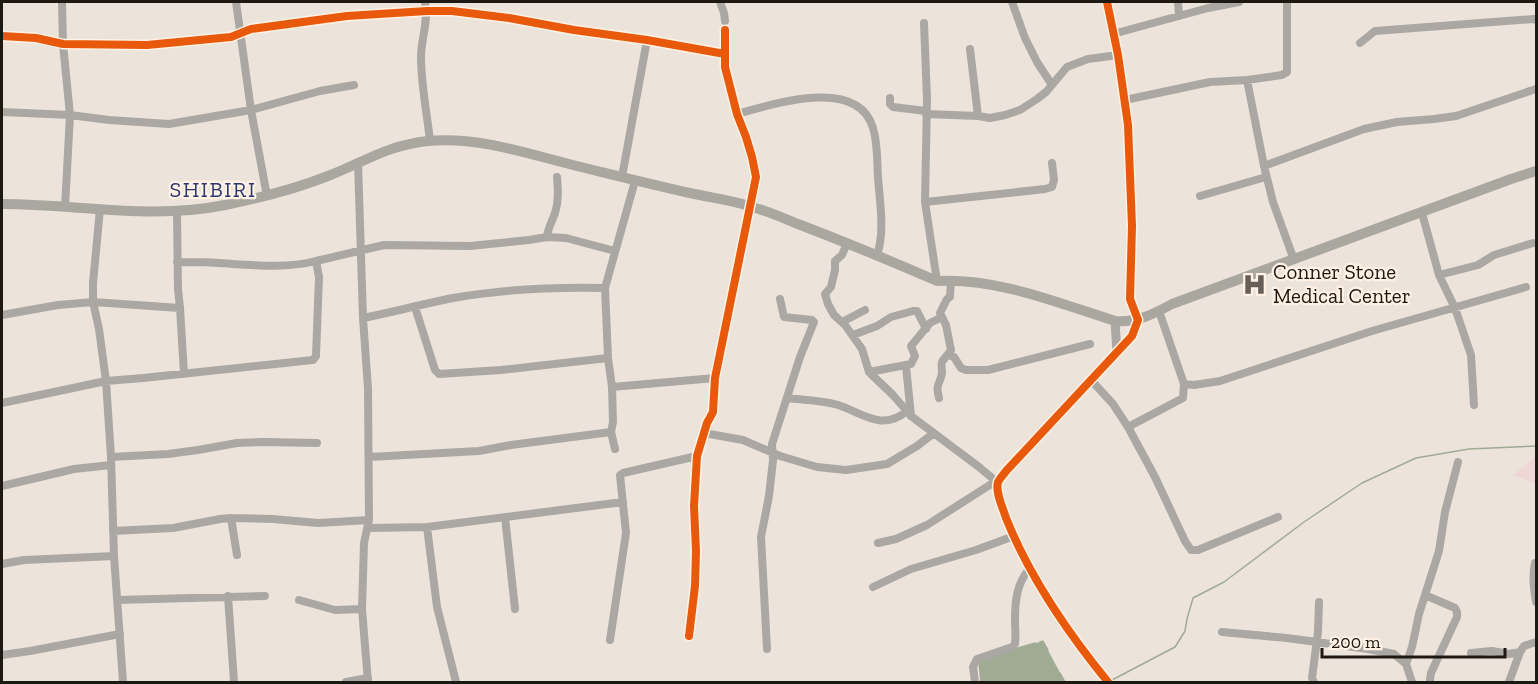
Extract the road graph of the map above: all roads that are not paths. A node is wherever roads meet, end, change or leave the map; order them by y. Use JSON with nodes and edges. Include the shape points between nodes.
{"nodes":[{"id":1,"x":62,"y":2,"type":"edge"},
{"id":2,"x":236,"y":2,"type":"edge"},
{"id":3,"x":425,"y":2,"type":"edge"},
{"id":4,"x":720,"y":2,"type":"edge"},
{"id":5,"x":1012,"y":2,"type":"edge"},
{"id":6,"x":1107,"y":2,"type":"edge"},
{"id":7,"x":1178,"y":2,"type":"edge"},
{"id":8,"x":1239,"y":2,"type":"edge"},
{"id":9,"x":1287,"y":2,"type":"edge"},
{"id":10,"x":427,"y":10,"type":"junction"},
{"id":11,"x":1179,"y":16,"type":"junction"},
{"id":12,"x":1536,"y":20,"type":"edge"},
{"id":13,"x":725,"y":21,"type":"dead end"},
{"id":14,"x":924,"y":23,"type":"dead end"},
{"id":15,"x":725,"y":30,"type":"dead end"},
{"id":16,"x":241,"y":34,"type":"junction"},
{"id":17,"x":1113,"y":34,"type":"junction"},
{"id":18,"x":2,"y":36,"type":"edge"},
{"id":19,"x":647,"y":40,"type":"junction"},
{"id":20,"x":1360,"y":43,"type":"dead end"},
{"id":21,"x":63,"y":44,"type":"junction"},
{"id":22,"x":970,"y":49,"type":"dead end"},
{"id":23,"x":725,"y":54,"type":"junction"},
{"id":24,"x":1118,"y":55,"type":"junction"},
{"id":25,"x":1247,"y":80,"type":"junction"},
{"id":26,"x":354,"y":85,"type":"dead end"},
{"id":27,"x":1052,"y":85,"type":"junction"},
{"id":28,"x":1536,"y":89,"type":"edge"},
{"id":29,"x":890,"y":98,"type":"dead end"},
{"id":30,"x":1125,"y":100,"type":"junction"},
{"id":31,"x":251,"y":110,"type":"junction"},
{"id":32,"x":2,"y":112,"type":"edge"},
{"id":33,"x":926,"y":112,"type":"junction"},
{"id":34,"x":737,"y":114,"type":"junction"},
{"id":35,"x":70,"y":115,"type":"junction"},
{"id":36,"x":978,"y":116,"type":"junction"},
{"id":37,"x":430,"y":141,"type":"junction"},
{"id":38,"x":358,"y":162,"type":"junction"},
{"id":39,"x":1052,"y":163,"type":"dead end"},
{"id":40,"x":1264,"y":166,"type":"junction"},
{"id":41,"x":1536,"y":171,"type":"edge"},
{"id":42,"x":557,"y":177,"type":"dead end"},
{"id":43,"x":622,"y":177,"type":"junction"},
{"id":44,"x":1266,"y":177,"type":"junction"},
{"id":45,"x":635,"y":181,"type":"junction"},
{"id":46,"x":267,"y":196,"type":"junction"},
{"id":47,"x":1200,"y":196,"type":"dead end"},
{"id":48,"x":925,"y":202,"type":"junction"},
{"id":49,"x":2,"y":204,"type":"edge"},
{"id":50,"x":751,"y":206,"type":"junction"},
{"id":51,"x":65,"y":207,"type":"junction"},
{"id":52,"x":100,"y":209,"type":"junction"},
{"id":53,"x":177,"y":212,"type":"junction"},
{"id":54,"x":1422,"y":213,"type":"junction"},
{"id":55,"x":547,"y":237,"type":"junction"},
{"id":56,"x":847,"y":243,"type":"junction"},
{"id":57,"x":1533,"y":243,"type":"dead end"},
{"id":58,"x":361,"y":251,"type":"junction"},
{"id":59,"x":615,"y":252,"type":"junction"},
{"id":60,"x":877,"y":255,"type":"junction"},
{"id":61,"x":1294,"y":260,"type":"junction"},
{"id":62,"x":316,"y":261,"type":"junction"},
{"id":63,"x":177,"y":262,"type":"junction"},
{"id":64,"x":1439,"y":275,"type":"junction"},
{"id":65,"x":951,"y":280,"type":"junction"},
{"id":66,"x":937,"y":281,"type":"junction"},
{"id":67,"x":1526,"y":287,"type":"dead end"},
{"id":68,"x":605,"y":288,"type":"junction"},
{"id":69,"x":780,"y":299,"type":"dead end"},
{"id":70,"x":93,"y":302,"type":"junction"},
{"id":71,"x":415,"y":307,"type":"junction"},
{"id":72,"x":180,"y":308,"type":"junction"},
{"id":73,"x":1455,"y":308,"type":"junction"},
{"id":74,"x":865,"y":310,"type":"dead end"},
{"id":75,"x":1159,"y":311,"type":"junction"},
{"id":76,"x":2,"y":315,"type":"edge"},
{"id":77,"x":942,"y":317,"type":"junction"},
{"id":78,"x":363,"y":318,"type":"junction"},
{"id":79,"x":1138,"y":320,"type":"junction"},
{"id":80,"x":1115,"y":321,"type":"junction"},
{"id":81,"x":842,"y":322,"type":"junction"},
{"id":82,"x":926,"y":329,"type":"junction"},
{"id":83,"x":853,"y":335,"type":"junction"},
{"id":84,"x":1090,"y":344,"type":"dead end"},
{"id":85,"x":1117,"y":353,"type":"junction"},
{"id":86,"x":949,"y":355,"type":"junction"},
{"id":87,"x":608,"y":358,"type":"junction"},
{"id":88,"x":906,"y":366,"type":"junction"},
{"id":89,"x":869,"y":372,"type":"junction"},
{"id":90,"x":184,"y":374,"type":"junction"},
{"id":91,"x":715,"y":378,"type":"junction"},
{"id":92,"x":1091,"y":380,"type":"junction"},
{"id":93,"x":105,"y":381,"type":"junction"},
{"id":94,"x":1184,"y":384,"type":"junction"},
{"id":95,"x":612,"y":387,"type":"junction"},
{"id":96,"x":787,"y":398,"type":"junction"},
{"id":97,"x":939,"y":398,"type":"dead end"},
{"id":98,"x":2,"y":403,"type":"edge"},
{"id":99,"x":1474,"y":405,"type":"dead end"},
{"id":100,"x":909,"y":414,"type":"junction"},
{"id":101,"x":1128,"y":427,"type":"junction"},
{"id":102,"x":611,"y":432,"type":"junction"},
{"id":103,"x":704,"y":433,"type":"junction"},
{"id":104,"x":934,"y":433,"type":"junction"},
{"id":105,"x":317,"y":443,"type":"dead end"},
{"id":106,"x":615,"y":449,"type":"dead end"},
{"id":107,"x":772,"y":452,"type":"junction"},
{"id":108,"x":697,"y":456,"type":"junction"},
{"id":109,"x":369,"y":457,"type":"junction"},
{"id":110,"x":111,"y":461,"type":"junction"},
{"id":111,"x":1458,"y":462,"type":"dead end"},
{"id":112,"x":997,"y":482,"type":"junction"},
{"id":113,"x":2,"y":486,"type":"edge"},
{"id":114,"x":623,"y":502,"type":"junction"},
{"id":115,"x":505,"y":517,"type":"junction"},
{"id":116,"x":1278,"y":517,"type":"dead end"},
{"id":117,"x":231,"y":518,"type":"junction"},
{"id":118,"x":368,"y":524,"type":"junction"},
{"id":119,"x":427,"y":527,"type":"junction"},
{"id":120,"x":114,"y":531,"type":"junction"},
{"id":121,"x":1014,"y":536,"type":"junction"},
{"id":122,"x":878,"y":543,"type":"dead end"},
{"id":123,"x":237,"y":555,"type":"dead end"},
{"id":124,"x":114,"y":556,"type":"junction"},
{"id":125,"x":1535,"y":563,"type":"dead end"},
{"id":126,"x":2,"y":564,"type":"edge"},
{"id":127,"x":1030,"y":568,"type":"junction"},
{"id":128,"x":873,"y":587,"type":"dead end"},
{"id":129,"x":1425,"y":595,"type":"junction"},
{"id":130,"x":228,"y":596,"type":"junction"},
{"id":131,"x":265,"y":596,"type":"dead end"},
{"id":132,"x":118,"y":600,"type":"junction"},
{"id":133,"x":299,"y":600,"type":"dead end"},
{"id":134,"x":1319,"y":602,"type":"dead end"},
{"id":135,"x":1536,"y":602,"type":"edge"},
{"id":136,"x":362,"y":609,"type":"junction"},
{"id":137,"x":515,"y":609,"type":"dead end"},
{"id":138,"x":1222,"y":632,"type":"dead end"},
{"id":139,"x":120,"y":634,"type":"junction"},
{"id":140,"x":689,"y":636,"type":"dead end"},
{"id":141,"x":610,"y":640,"type":"dead end"},
{"id":142,"x":1536,"y":642,"type":"edge"},
{"id":143,"x":1316,"y":643,"type":"junction"},
{"id":144,"x":767,"y":649,"type":"dead end"},
{"id":145,"x":1520,"y":652,"type":"junction"},
{"id":146,"x":1470,"y":653,"type":"dead end"},
{"id":147,"x":2,"y":654,"type":"edge"},
{"id":148,"x":1406,"y":664,"type":"junction"},
{"id":149,"x":368,"y":680,"type":"edge"},
{"id":150,"x":1107,"y":680,"type":"edge"},
{"id":151,"x":123,"y":682,"type":"edge"},
{"id":152,"x":234,"y":682,"type":"edge"},
{"id":153,"x":346,"y":682,"type":"edge"},
{"id":154,"x":456,"y":682,"type":"edge"},
{"id":155,"x":975,"y":682,"type":"edge"},
{"id":156,"x":1314,"y":682,"type":"edge"},
{"id":157,"x":1412,"y":682,"type":"edge"},
{"id":158,"x":1430,"y":682,"type":"edge"},
{"id":159,"x":1509,"y":682,"type":"edge"}],
"edges":[{"from":1,"to":21,"type":"street"},
{"from":2,"to":16,"type":"street"},
{"from":3,"to":10,"type":"street"},
{"from":4,"to":13,"type":"street"},
{"from":5,"to":27,"type":"street","via":[[1024,38]]},
{"from":6,"to":17,"type":"street"},
{"from":7,"to":11,"type":"street"},
{"from":8,"to":11,"type":"street"},
{"from":9,"to":25,"type":"street","via":[[1287,72]]},
{"from":10,"to":16,"type":"street","via":[[347,16],[251,29]]},
{"from":10,"to":19,"type":"street","via":[[509,18]]},
{"from":10,"to":37,"type":"street","via":[[421,71]]},
{"from":11,"to":17,"type":"street"},
{"from":12,"to":20,"type":"street","via":[[1375,31]]},
{"from":14,"to":33,"type":"street"},
{"from":15,"to":23,"type":"street"},
{"from":16,"to":21,"type":"street","via":[[147,45]]},
{"from":16,"to":31,"type":"street"},
{"from":17,"to":24,"type":"street"},
{"from":18,"to":21,"type":"street"},
{"from":19,"to":23,"type":"street"},
{"from":19,"to":43,"type":"street"},
{"from":21,"to":35,"type":"street"},
{"from":22,"to":36,"type":"street"},
{"from":23,"to":34,"type":"street"},
{"from":24,"to":27,"type":"street","via":[[1088,59],[1067,68]]},
{"from":24,"to":30,"type":"street"},
{"from":25,"to":30,"type":"street","via":[[1210,82]]},
{"from":25,"to":40,"type":"street"},
{"from":26,"to":31,"type":"street"},
{"from":27,"to":36,"type":"street","via":[[1020,110],[990,118]]},
{"from":28,"to":40,"type":"street","via":[[1456,116],[1364,129]]},
{"from":29,"to":33,"type":"street","via":[[892,107]]},
{"from":30,"to":79,"type":"street","via":[[1132,226],[1130,299]]},
{"from":31,"to":35,"type":"street","via":[[169,124]]},
{"from":31,"to":46,"type":"street"},
{"from":32,"to":35,"type":"street"},
{"from":33,"to":36,"type":"street"},
{"from":33,"to":48,"type":"street"},
{"from":34,"to":50,"type":"street","via":[[756,177]]},
{"from":34,"to":60,"type":"street","via":[[806,97],[859,106],[873,126],[876,144],[880,205]]},
{"from":35,"to":51,"type":"street"},
{"from":37,"to":38,"type":"main road","via":[[405,145]]},
{"from":37,"to":43,"type":"main road","via":[[497,146]]},
{"from":38,"to":46,"type":"main road","via":[[330,176]]},
{"from":38,"to":58,"type":"street"},
{"from":39,"to":48,"type":"street","via":[[1052,187]]},
{"from":40,"to":44,"type":"street"},
{"from":41,"to":54,"type":"main road"},
{"from":42,"to":55,"type":"street","via":[[559,194]]},
{"from":43,"to":45,"type":"main road"},
{"from":44,"to":47,"type":"street"},
{"from":44,"to":61,"type":"street"},
{"from":45,"to":50,"type":"main road"},
{"from":45,"to":59,"type":"street"},
{"from":46,"to":53,"type":"main road"},
{"from":48,"to":66,"type":"street"},
{"from":49,"to":51,"type":"main road"},
{"from":50,"to":56,"type":"main road"},
{"from":50,"to":91,"type":"street"},
{"from":51,"to":52,"type":"main road"},
{"from":52,"to":53,"type":"main road"},
{"from":52,"to":70,"type":"street"},
{"from":53,"to":63,"type":"street"},
{"from":54,"to":61,"type":"main road"},
{"from":54,"to":64,"type":"street"},
{"from":55,"to":58,"type":"street","via":[[470,246],[384,245]]},
{"from":55,"to":59,"type":"street","via":[[566,238]]},
{"from":56,"to":60,"type":"main road"},
{"from":56,"to":81,"type":"street","via":[[825,294],[834,315]]},
{"from":57,"to":64,"type":"street","via":[[1478,265]]},
{"from":58,"to":62,"type":"street"},
{"from":58,"to":78,"type":"street"},
{"from":59,"to":68,"type":"street"},
{"from":60,"to":66,"type":"main road"},
{"from":61,"to":75,"type":"main road"},
{"from":62,"to":63,"type":"street","via":[[253,266]]},
{"from":62,"to":90,"type":"street","via":[[319,278],[314,360]]},
{"from":63,"to":72,"type":"street"},
{"from":64,"to":73,"type":"street"},
{"from":65,"to":66,"type":"main road"},
{"from":65,"to":77,"type":"street","via":[[950,297],[940,313]]},
{"from":65,"to":80,"type":"main road","via":[[1007,288]]},
{"from":67,"to":73,"type":"street"},
{"from":68,"to":71,"type":"street","via":[[494,292]]},
{"from":68,"to":87,"type":"street"},
{"from":69,"to":96,"type":"street","via":[[784,317],[814,322]]},
{"from":70,"to":72,"type":"street"},
{"from":70,"to":76,"type":"street"},
{"from":70,"to":93,"type":"street"},
{"from":71,"to":78,"type":"street"},
{"from":71,"to":87,"type":"street","via":[[439,374]]},
{"from":72,"to":90,"type":"street"},
{"from":73,"to":94,"type":"street","via":[[1220,381]]},
{"from":73,"to":99,"type":"street","via":[[1472,355]]},
{"from":74,"to":81,"type":"street"},
{"from":75,"to":79,"type":"main road"},
{"from":75,"to":94,"type":"street"},
{"from":77,"to":82,"type":"street"},
{"from":77,"to":86,"type":"street"},
{"from":78,"to":109,"type":"street"},
{"from":79,"to":80,"type":"main road"},
{"from":79,"to":85,"type":"street","via":[[1132,336]]},
{"from":80,"to":85,"type":"street"},
{"from":81,"to":83,"type":"street"},
{"from":82,"to":83,"type":"street","via":[[917,311],[913,311]]},
{"from":82,"to":88,"type":"street","via":[[911,346],[915,356]]},
{"from":83,"to":89,"type":"street"},
{"from":84,"to":86,"type":"street","via":[[987,370],[966,370]]},
{"from":85,"to":92,"type":"street"},
{"from":86,"to":97,"type":"street","via":[[943,360],[937,388]]},
{"from":87,"to":95,"type":"street"},
{"from":88,"to":89,"type":"street"},
{"from":88,"to":100,"type":"street"},
{"from":89,"to":100,"type":"street"},
{"from":90,"to":93,"type":"street"},
{"from":91,"to":95,"type":"street"},
{"from":91,"to":103,"type":"street","via":[[713,412]]},
{"from":92,"to":101,"type":"street"},
{"from":92,"to":112,"type":"street"},
{"from":93,"to":98,"type":"street"},
{"from":93,"to":110,"type":"street"},
{"from":94,"to":101,"type":"street","via":[[1183,398]]},
{"from":95,"to":102,"type":"street"},
{"from":96,"to":100,"type":"street","via":[[836,404],[879,420],[890,421]]},
{"from":96,"to":107,"type":"street"},
{"from":100,"to":104,"type":"street"},
{"from":101,"to":116,"type":"street","via":[[1191,550]]},
{"from":102,"to":106,"type":"street"},
{"from":102,"to":109,"type":"street","via":[[479,451]]},
{"from":103,"to":107,"type":"street","via":[[743,440]]},
{"from":103,"to":108,"type":"street"},
{"from":104,"to":107,"type":"street","via":[[887,464],[846,470],[817,467]]},
{"from":104,"to":112,"type":"street"},
{"from":105,"to":110,"type":"street","via":[[237,443]]},
{"from":107,"to":144,"type":"street","via":[[761,537]]},
{"from":108,"to":114,"type":"street","via":[[623,473]]},
{"from":108,"to":140,"type":"street","via":[[695,586]]},
{"from":109,"to":118,"type":"street"},
{"from":110,"to":113,"type":"street"},
{"from":110,"to":120,"type":"street"},
{"from":111,"to":129,"type":"street"},
{"from":112,"to":121,"type":"street"},
{"from":112,"to":122,"type":"street","via":[[927,525]]},
{"from":114,"to":115,"type":"street"},
{"from":114,"to":141,"type":"street","via":[[626,533]]},
{"from":115,"to":119,"type":"street"},
{"from":115,"to":137,"type":"street"},
{"from":117,"to":118,"type":"street"},
{"from":117,"to":120,"type":"street","via":[[173,528]]},
{"from":117,"to":123,"type":"street"},
{"from":118,"to":119,"type":"street"},
{"from":118,"to":136,"type":"street"},
{"from":119,"to":154,"type":"street","via":[[437,607]]},
{"from":120,"to":124,"type":"street"},
{"from":121,"to":127,"type":"street"},
{"from":121,"to":128,"type":"street","via":[[911,569]]},
{"from":124,"to":126,"type":"street"},
{"from":124,"to":132,"type":"street"},
{"from":125,"to":135,"type":"street"},
{"from":127,"to":150,"type":"street"},
{"from":127,"to":155,"type":"street","via":[[1018,587],[1016,644],[977,659],[973,667]]},
{"from":129,"to":148,"type":"street"},
{"from":129,"to":158,"type":"street","via":[[1457,612]]},
{"from":130,"to":131,"type":"street"},
{"from":130,"to":132,"type":"street"},
{"from":130,"to":152,"type":"street"},
{"from":132,"to":139,"type":"street"},
{"from":133,"to":136,"type":"street","via":[[335,610]]},
{"from":134,"to":143,"type":"street"},
{"from":136,"to":149,"type":"street"},
{"from":138,"to":143,"type":"street"},
{"from":139,"to":147,"type":"street"},
{"from":139,"to":151,"type":"street"},
{"from":142,"to":145,"type":"street"},
{"from":143,"to":148,"type":"street","via":[[1394,654]]},
{"from":143,"to":156,"type":"street"},
{"from":145,"to":146,"type":"street"},
{"from":145,"to":159,"type":"street"},
{"from":148,"to":157,"type":"street"},
{"from":149,"to":153,"type":"street"}]}
